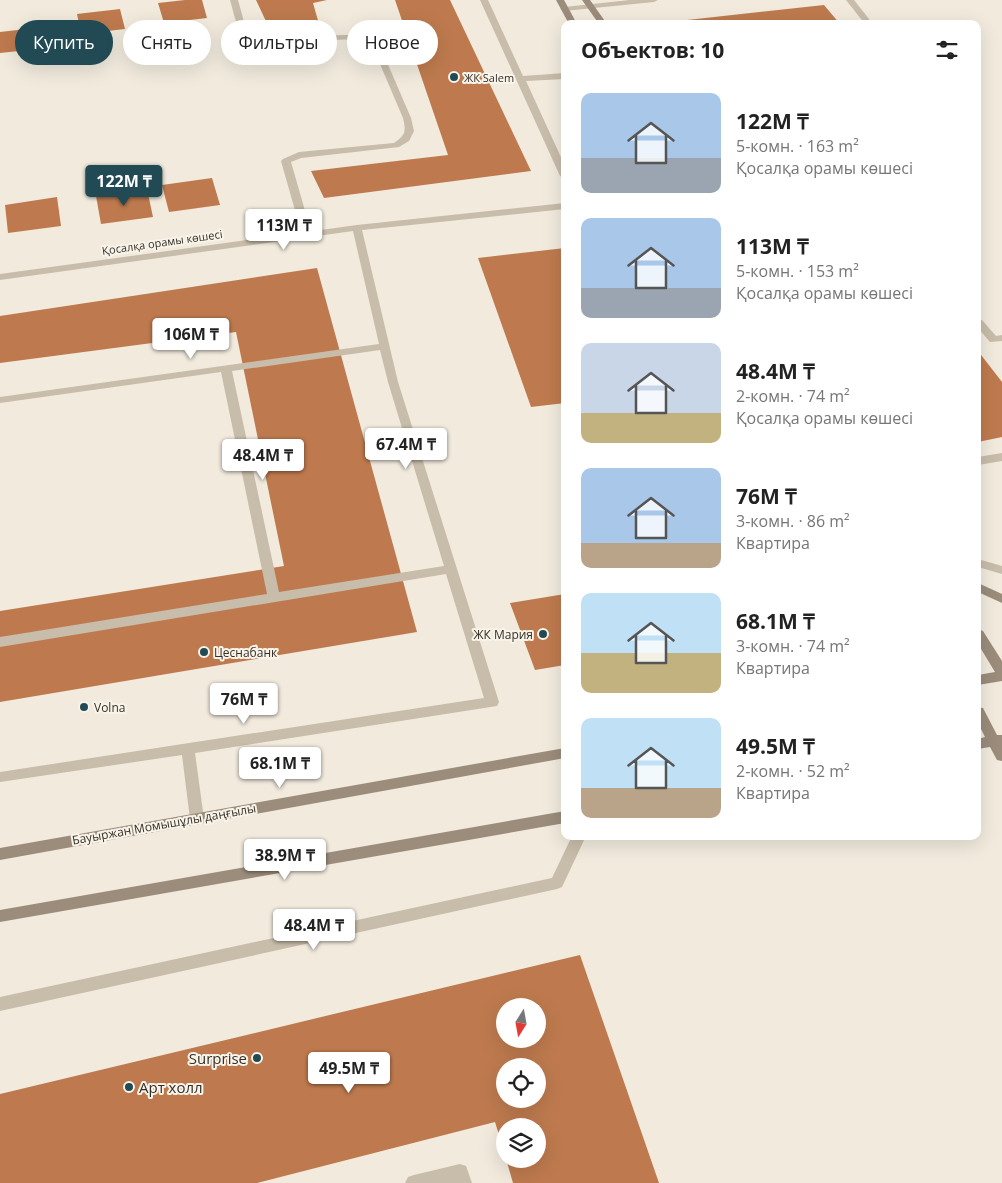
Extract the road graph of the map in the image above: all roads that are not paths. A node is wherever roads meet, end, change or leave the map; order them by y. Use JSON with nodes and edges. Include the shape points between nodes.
{"nodes":[{"id":1,"x":234,"y":0,"type":"edge"},
{"id":2,"x":484,"y":0,"type":"edge"},
{"id":3,"x":560,"y":0,"type":"edge"},
{"id":4,"x":586,"y":0,"type":"edge"},
{"id":5,"x":654,"y":0,"type":"edge"},
{"id":6,"x":850,"y":0,"type":"edge"},
{"id":7,"x":592,"y":7,"type":"junction"},
{"id":8,"x":564,"y":9,"type":"junction"},
{"id":9,"x":571,"y":20,"type":"edge"},
{"id":10,"x":600,"y":20,"type":"edge"},
{"id":11,"x":866,"y":20,"type":"edge"},
{"id":12,"x":561,"y":76,"type":"edge"},
{"id":13,"x":522,"y":79,"type":"junction"},
{"id":14,"x":561,"y":167,"type":"edge"},
{"id":15,"x":561,"y":206,"type":"edge"},
{"id":16,"x":357,"y":228,"type":"junction"},
{"id":17,"x":307,"y":235,"type":"junction"},
{"id":18,"x":0,"y":277,"type":"edge"},
{"id":19,"x":981,"y":325,"type":"edge"},
{"id":20,"x":1002,"y":338,"type":"edge"},
{"id":21,"x":385,"y":346,"type":"junction"},
{"id":22,"x":226,"y":369,"type":"junction"},
{"id":23,"x":0,"y":400,"type":"edge"},
{"id":24,"x":1002,"y":457,"type":"edge"},
{"id":25,"x":981,"y":461,"type":"edge"},
{"id":26,"x":981,"y":564,"type":"edge"},
{"id":27,"x":450,"y":569,"type":"junction"},
{"id":28,"x":1002,"y":570,"type":"edge"},
{"id":29,"x":981,"y":589,"type":"edge"},
{"id":30,"x":274,"y":598,"type":"junction"},
{"id":31,"x":1002,"y":599,"type":"edge"},
{"id":32,"x":981,"y":639,"type":"edge"},
{"id":33,"x":0,"y":642,"type":"edge"},
{"id":34,"x":1002,"y":672,"type":"edge"},
{"id":35,"x":1002,"y":676,"type":"edge"},
{"id":36,"x":981,"y":680,"type":"edge"},
{"id":37,"x":981,"y":716,"type":"edge"},
{"id":38,"x":998,"y":740,"type":"edge"},
{"id":39,"x":981,"y":743,"type":"edge"},
{"id":40,"x":188,"y":748,"type":"junction"},
{"id":41,"x":561,"y":755,"type":"edge"},
{"id":42,"x":1002,"y":756,"type":"edge"},
{"id":43,"x":0,"y":777,"type":"edge"},
{"id":44,"x":561,"y":818,"type":"edge"},
{"id":45,"x":197,"y":819,"type":"junction"},
{"id":46,"x":577,"y":840,"type":"edge"},
{"id":47,"x":0,"y":854,"type":"edge"},
{"id":48,"x":0,"y":916,"type":"edge"},
{"id":49,"x":0,"y":1004,"type":"edge"},
{"id":50,"x":414,"y":1183,"type":"edge"},
{"id":51,"x":463,"y":1183,"type":"edge"}],
"edges":[{"from":1,"to":17,"type":"street","via":[[246,45],[351,37],[367,37],[374,41],[407,118],[410,131],[396,144],[299,156],[286,162]]},
{"from":2,"to":13,"type":"street"},
{"from":3,"to":8,"type":"main road"},
{"from":4,"to":7,"type":"main road"},
{"from":5,"to":7,"type":"street"},
{"from":6,"to":11,"type":"street"},
{"from":7,"to":8,"type":"street"},
{"from":7,"to":10,"type":"main road"},
{"from":8,"to":9,"type":"main road"},
{"from":12,"to":13,"type":"street"},
{"from":13,"to":14,"type":"street"},
{"from":15,"to":16,"type":"street","name":"Қосалқа орамы көшесі"},
{"from":16,"to":17,"type":"street","name":"Қосалқа орамы көшесі"},
{"from":16,"to":21,"type":"street"},
{"from":17,"to":18,"type":"street","name":"Қосалқа орамы көшесі"},
{"from":19,"to":20,"type":"street","via":[[994,340]]},
{"from":21,"to":22,"type":"street"},
{"from":21,"to":27,"type":"street"},
{"from":22,"to":23,"type":"street"},
{"from":22,"to":30,"type":"street"},
{"from":24,"to":25,"type":"street"},
{"from":26,"to":28,"type":"street"},
{"from":27,"to":30,"type":"street"},
{"from":27,"to":40,"type":"street","via":[[492,702]]},
{"from":29,"to":31,"type":"main road"},
{"from":30,"to":33,"type":"street"},
{"from":32,"to":34,"type":"main road"},
{"from":35,"to":36,"type":"main road"},
{"from":37,"to":38,"type":"main road"},
{"from":38,"to":39,"type":"main road"},
{"from":38,"to":42,"type":"main road"},
{"from":40,"to":43,"type":"street"},
{"from":40,"to":45,"type":"street"},
{"from":41,"to":45,"type":"main road","name":"Бауыржан Момышұлы даңғылы"},
{"from":44,"to":48,"type":"main road"},
{"from":45,"to":47,"type":"main road","name":"Бауыржан Момышұлы даңғылы"},
{"from":46,"to":49,"type":"street","via":[[557,883]]},
{"from":50,"to":51,"type":"street","via":[[460,1172]]}]}
